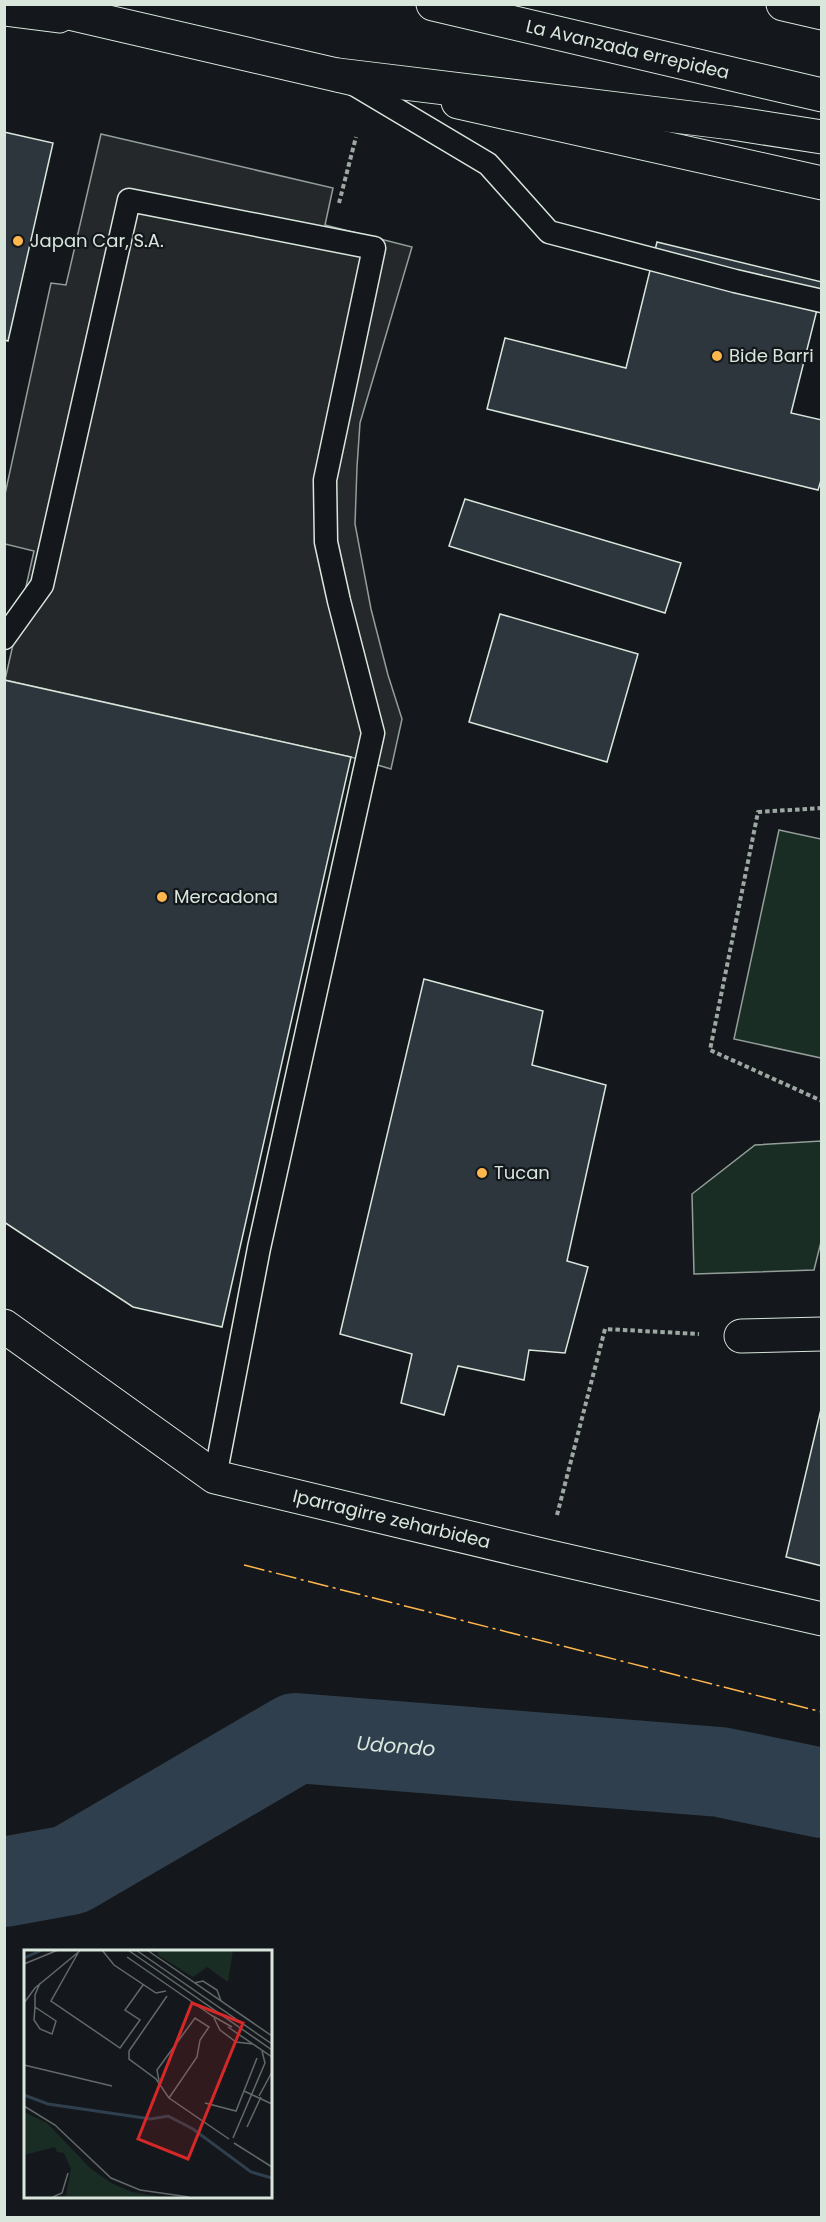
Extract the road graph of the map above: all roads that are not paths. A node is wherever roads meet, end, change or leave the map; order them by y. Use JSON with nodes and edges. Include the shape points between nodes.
{"nodes":[{"id":1,"x":30,"y":4,"type":"edge"},
{"id":2,"x":433,"y":4,"type":"edge"},
{"id":3,"x":783,"y":4,"type":"edge"},
{"id":4,"x":4,"y":9,"type":"edge"},
{"id":5,"x":822,"y":13,"type":"edge"},
{"id":6,"x":101,"y":21,"type":"junction"},
{"id":7,"x":338,"y":75,"type":"junction"},
{"id":8,"x":822,"y":95,"type":"edge"},
{"id":9,"x":822,"y":137,"type":"edge"},
{"id":10,"x":822,"y":183,"type":"edge"},
{"id":11,"x":822,"y":301,"type":"edge"},
{"id":12,"x":4,"y":638,"type":"edge"},
{"id":13,"x":288,"y":1037,"type":"dead end"},
{"id":14,"x":301,"y":1059,"type":"junction"},
{"id":15,"x":4,"y":1326,"type":"edge"},
{"id":16,"x":822,"y":1334,"type":"edge"},
{"id":17,"x":741,"y":1336,"type":"road end"},
{"id":18,"x":215,"y":1477,"type":"junction"},
{"id":19,"x":822,"y":1619,"type":"edge"}],
"edges":[{"from":1,"to":6,"type":"main road"},
{"from":2,"to":8,"type":"main road","name":"La Avanzada errepidea"},
{"from":3,"to":5,"type":"main road"},
{"from":4,"to":6,"type":"main road"},
{"from":6,"to":7,"type":"main road"},
{"from":7,"to":9,"type":"main road"},
{"from":7,"to":10,"type":"main road"},
{"from":7,"to":11,"type":"lane","via":[[488,164],[549,232]]},
{"from":12,"to":14,"type":"lane","via":[[42,585],[129,200],[374,248],[325,480],[326,542],[374,733]]},
{"from":13,"to":14,"type":"lane"},
{"from":14,"to":18,"type":"lane","via":[[259,1248]]},
{"from":15,"to":18,"type":"main road","name":"Iparragirre zeharbidea"},
{"from":16,"to":17,"type":"main road"},
{"from":18,"to":19,"type":"main road","name":"Iparragirre zeharbidea"}]}
